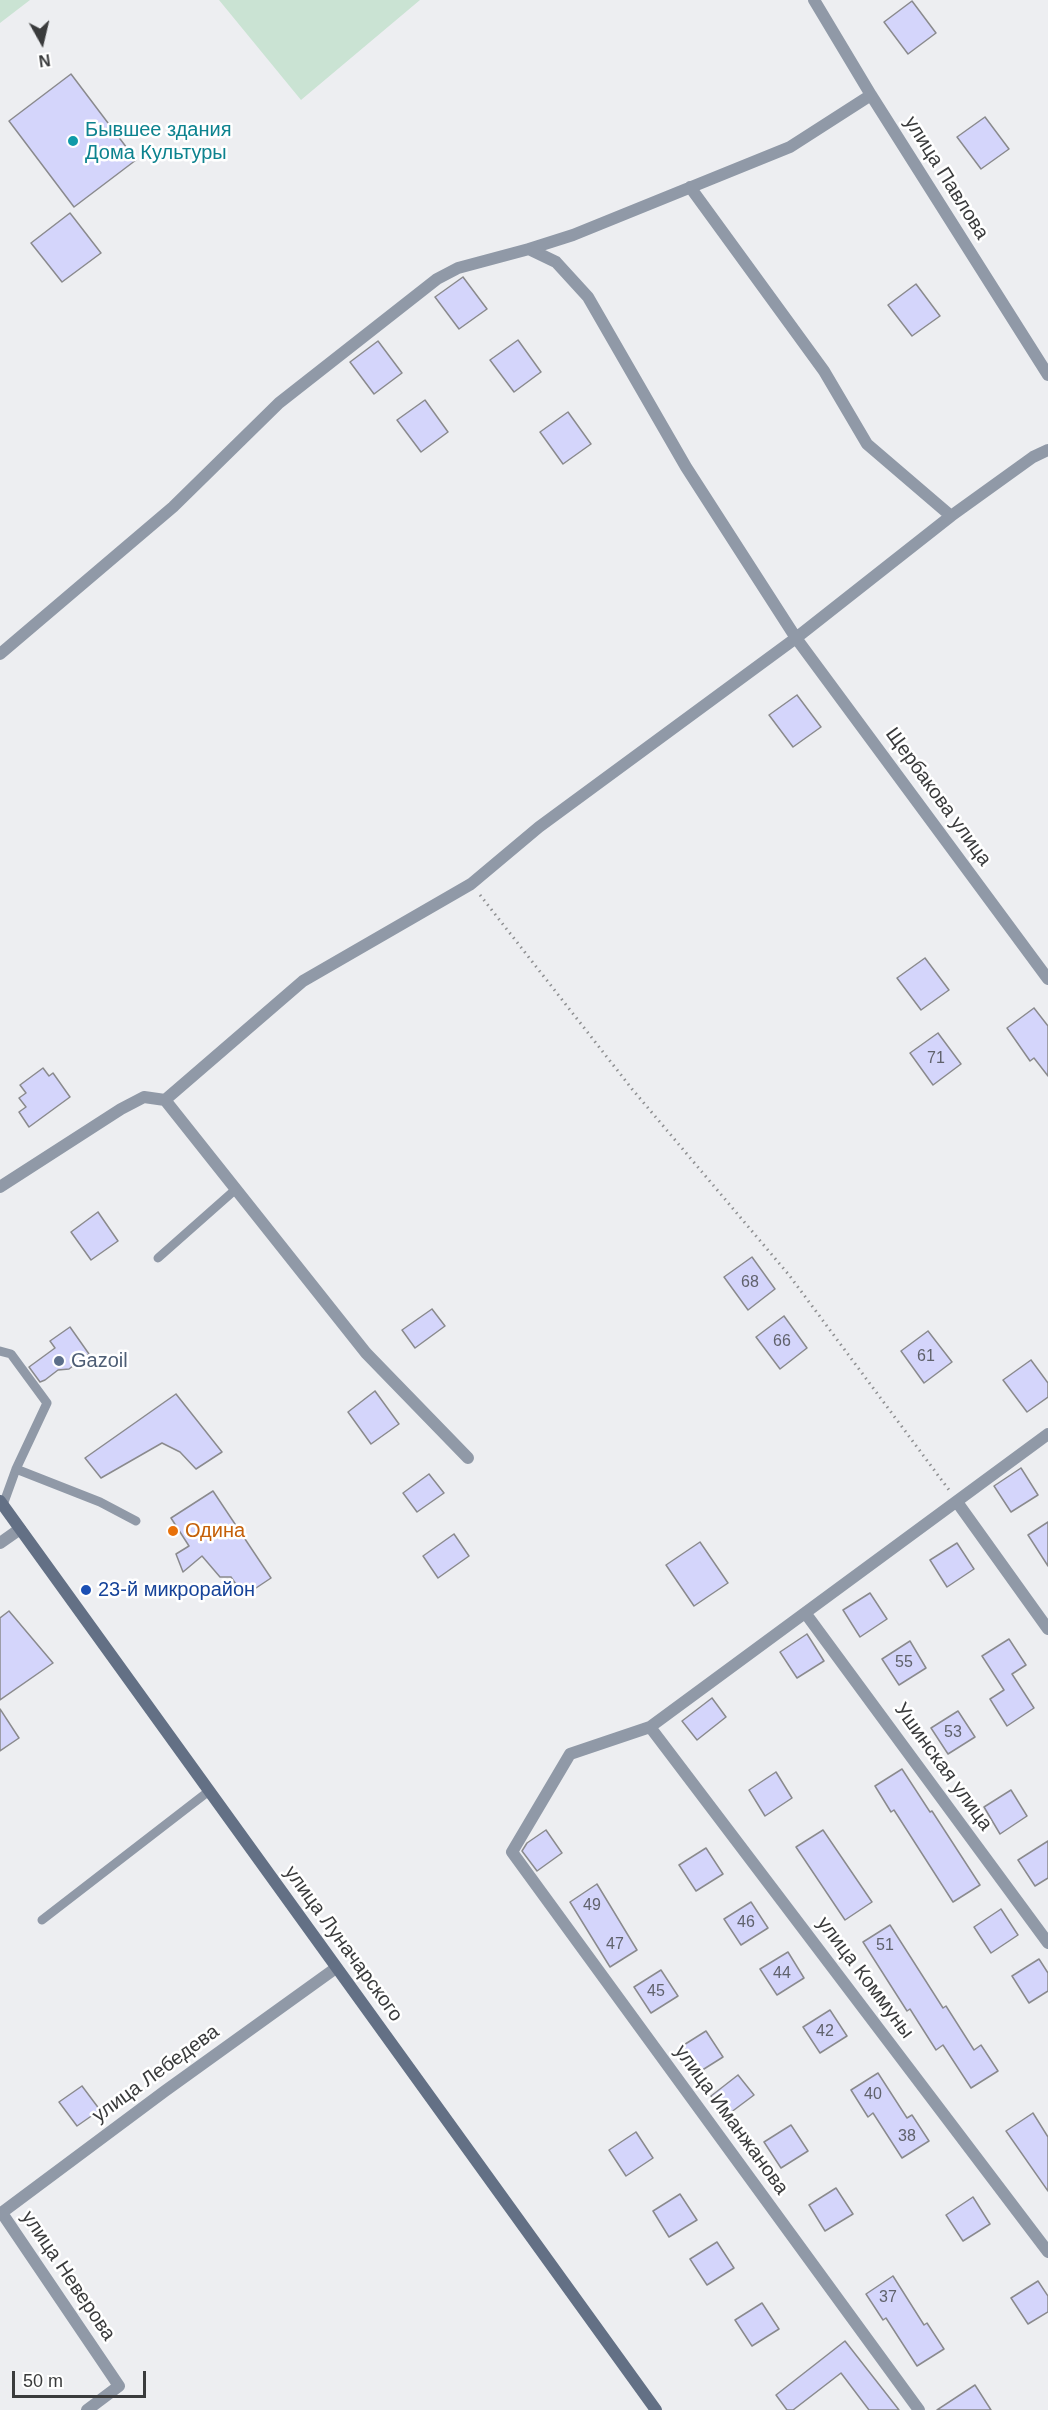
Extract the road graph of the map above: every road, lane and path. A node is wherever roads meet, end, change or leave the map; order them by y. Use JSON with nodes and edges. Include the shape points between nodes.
{"nodes":[{"id":1,"x":814,"y":0,"type":"edge"},
{"id":2,"x":871,"y":95,"type":"junction"},
{"id":3,"x":690,"y":187,"type":"junction"},
{"id":4,"x":529,"y":249,"type":"junction"},
{"id":5,"x":1048,"y":375,"type":"edge"},
{"id":6,"x":1048,"y":450,"type":"edge"},
{"id":7,"x":951,"y":516,"type":"junction"},
{"id":8,"x":796,"y":638,"type":"junction"},
{"id":9,"x":0,"y":654,"type":"edge"},
{"id":10,"x":471,"y":884,"type":"junction"},
{"id":11,"x":1048,"y":979,"type":"edge"},
{"id":12,"x":165,"y":1100,"type":"junction"},
{"id":13,"x":0,"y":1187,"type":"edge"},
{"id":14,"x":236,"y":1189,"type":"junction"},
{"id":15,"x":158,"y":1258,"type":"dead end"},
{"id":16,"x":0,"y":1351,"type":"edge"},
{"id":17,"x":1048,"y":1434,"type":"edge"},
{"id":18,"x":468,"y":1458,"type":"dead end"},
{"id":19,"x":16,"y":1469,"type":"junction"},
{"id":20,"x":957,"y":1502,"type":"junction"},
{"id":21,"x":2,"y":1503,"type":"edge"},
{"id":22,"x":136,"y":1521,"type":"dead end"},
{"id":23,"x":20,"y":1529,"type":"junction"},
{"id":24,"x":0,"y":1543,"type":"edge"},
{"id":25,"x":806,"y":1614,"type":"junction"},
{"id":26,"x":1048,"y":1629,"type":"edge"},
{"id":27,"x":650,"y":1728,"type":"junction"},
{"id":28,"x":209,"y":1791,"type":"junction"},
{"id":29,"x":42,"y":1920,"type":"dead end"},
{"id":30,"x":1048,"y":1943,"type":"edge"},
{"id":31,"x":336,"y":1968,"type":"junction"},
{"id":32,"x":1,"y":2214,"type":"edge"},
{"id":33,"x":1048,"y":2252,"type":"edge"},
{"id":34,"x":87,"y":2410,"type":"edge"},
{"id":35,"x":656,"y":2410,"type":"edge"},
{"id":36,"x":919,"y":2410,"type":"edge"}],
"edges":[{"from":1,"to":2,"type":"street","name":"улица Павлова"},
{"from":2,"to":3,"type":"street","via":[[790,147]]},
{"from":2,"to":5,"type":"street","name":"улица Павлова"},
{"from":3,"to":4,"type":"street"},
{"from":3,"to":7,"type":"street","via":[[824,371],[867,444]]},
{"from":4,"to":8,"type":"street","name":"Щербакова улица","via":[[556,262],[588,297],[686,467]]},
{"from":4,"to":9,"type":"street","via":[[458,268],[437,279],[279,403],[173,507]]},
{"from":6,"to":7,"type":"street"},
{"from":7,"to":8,"type":"street"},
{"from":8,"to":10,"type":"street","via":[[539,827]]},
{"from":8,"to":11,"type":"street","name":"Щербакова улица"},
{"from":10,"to":12,"type":"street","via":[[303,981]]},
{"from":10,"to":20,"type":"path","via":[[632,1089],[789,1275]]},
{"from":12,"to":13,"type":"street","via":[[144,1098],[129,1105]]},
{"from":12,"to":14,"type":"street"},
{"from":14,"to":15,"type":"lane"},
{"from":14,"to":18,"type":"street","via":[[366,1353]]},
{"from":16,"to":19,"type":"lane","via":[[11,1354],[47,1403]]},
{"from":17,"to":20,"type":"street"},
{"from":19,"to":21,"type":"lane"},
{"from":19,"to":22,"type":"lane","via":[[100,1502]]},
{"from":20,"to":25,"type":"street"},
{"from":20,"to":26,"type":"street"},
{"from":21,"to":23,"type":"main road","name":"улица Луначарского"},
{"from":23,"to":24,"type":"street"},
{"from":23,"to":28,"type":"main road","name":"улица Луначарского"},
{"from":25,"to":27,"type":"street"},
{"from":25,"to":30,"type":"street","name":"Ушинская улица"},
{"from":27,"to":33,"type":"street","name":"улица Коммуны"},
{"from":27,"to":36,"type":"street","name":"улица Иманжанова","via":[[570,1754],[512,1852]]},
{"from":28,"to":29,"type":"lane"},
{"from":28,"to":31,"type":"main road","name":"улица Луначарского"},
{"from":31,"to":32,"type":"street","name":"улица Лебедева"},
{"from":31,"to":35,"type":"main road","name":"улица Луначарского"},
{"from":32,"to":34,"type":"street","name":"улица Неверова","via":[[119,2386]]}]}
